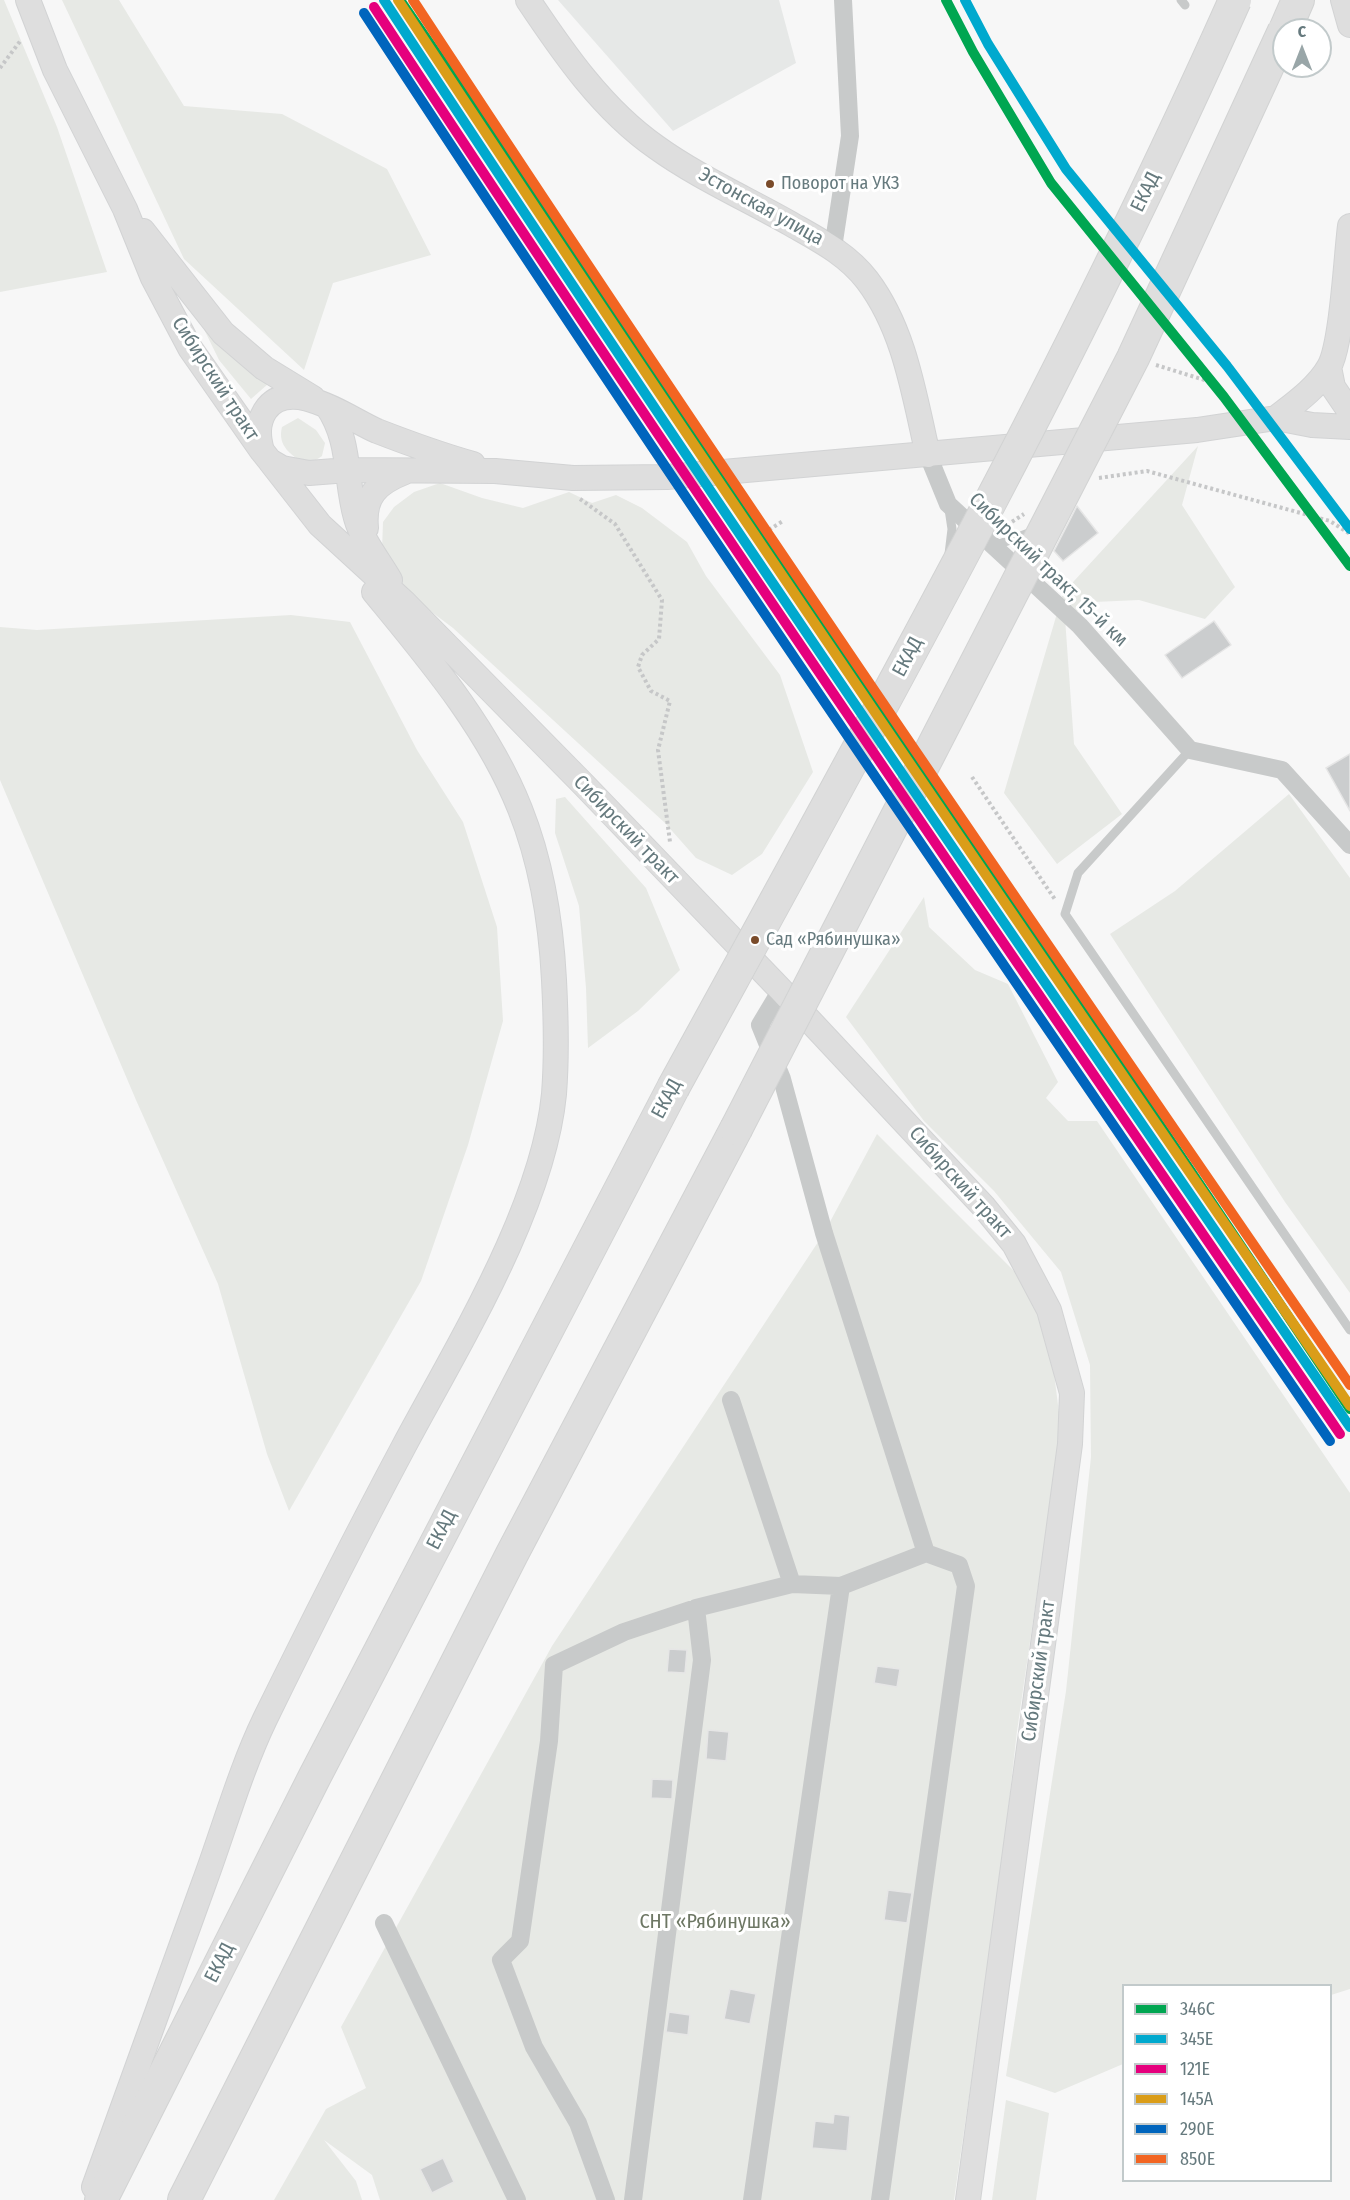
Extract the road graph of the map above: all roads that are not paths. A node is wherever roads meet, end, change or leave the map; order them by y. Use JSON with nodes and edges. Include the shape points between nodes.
{"nodes":[{"id":1,"x":28,"y":0,"type":"edge"},
{"id":2,"x":528,"y":0,"type":"edge"},
{"id":3,"x":843,"y":0,"type":"edge"},
{"id":4,"x":1235,"y":0,"type":"edge"},
{"id":5,"x":1298,"y":0,"type":"edge"},
{"id":6,"x":1343,"y":0,"type":"edge"},
{"id":7,"x":1290,"y":18,"type":"edge"},
{"id":8,"x":1350,"y":25,"type":"edge"},
{"id":9,"x":1272,"y":57,"type":"edge"},
{"id":10,"x":125,"y":209,"type":"junction"},
{"id":11,"x":1350,"y":226,"type":"edge"},
{"id":12,"x":833,"y":248,"type":"junction"},
{"id":13,"x":1338,"y":346,"type":"edge"},
{"id":14,"x":322,"y":404,"type":"junction"},
{"id":15,"x":1350,"y":412,"type":"edge"},
{"id":16,"x":1276,"y":418,"type":"junction"},
{"id":17,"x":1350,"y":427,"type":"edge"},
{"id":18,"x":343,"y":438,"type":"junction"},
{"id":19,"x":928,"y":455,"type":"junction"},
{"id":20,"x":266,"y":456,"type":"junction"},
{"id":21,"x":348,"y":470,"type":"junction"},
{"id":22,"x":495,"y":471,"type":"junction"},
{"id":23,"x":318,"y":472,"type":"junction"},
{"id":24,"x":406,"y":472,"type":"junction"},
{"id":25,"x":948,"y":504,"type":"junction"},
{"id":26,"x":320,"y":525,"type":"junction"},
{"id":27,"x":1048,"y":526,"type":"dead end"},
{"id":28,"x":988,"y":543,"type":"junction"},
{"id":29,"x":371,"y":548,"type":"junction"},
{"id":30,"x":943,"y":598,"type":"dead end"},
{"id":31,"x":404,"y":602,"type":"junction"},
{"id":32,"x":1190,"y":750,"type":"junction"},
{"id":33,"x":1350,"y":845,"type":"edge"},
{"id":34,"x":781,"y":990,"type":"junction"},
{"id":35,"x":1350,"y":1330,"type":"edge"},
{"id":36,"x":731,"y":1400,"type":"dead end"},
{"id":37,"x":926,"y":1553,"type":"junction"},
{"id":38,"x":792,"y":1584,"type":"junction"},
{"id":39,"x":841,"y":1586,"type":"junction"},
{"id":40,"x":696,"y":1608,"type":"junction"},
{"id":41,"x":384,"y":1923,"type":"dead end"},
{"id":42,"x":90,"y":2200,"type":"edge"},
{"id":43,"x":101,"y":2200,"type":"edge"},
{"id":44,"x":184,"y":2200,"type":"edge"},
{"id":45,"x":517,"y":2200,"type":"edge"},
{"id":46,"x":606,"y":2200,"type":"edge"},
{"id":47,"x":633,"y":2200,"type":"edge"},
{"id":48,"x":752,"y":2200,"type":"edge"},
{"id":49,"x":880,"y":2200,"type":"edge"},
{"id":50,"x":968,"y":2200,"type":"edge"}],
"edges":[{"from":1,"to":10,"type":"main road","name":"Сибирский тракт","via":[[55,70]]},
{"from":2,"to":12,"type":"main road","name":"Эстонская улица","via":[[554,40],[620,119],[657,148]]},
{"from":3,"to":12,"type":"street","via":[[850,136]]},
{"from":4,"to":43,"type":"highway","name":"ЕКАД","bridge":true,"via":[[1137,211],[920,636],[673,1088],[315,1776]]},
{"from":5,"to":7,"type":"highway"},
{"from":6,"to":8,"type":"main road"},
{"from":9,"to":44,"type":"highway","bridge":true,"via":[[1133,358],[512,1554]]},
{"from":10,"to":14,"type":"main road","name":"Сибирский тракт","via":[[224,333],[264,368]]},
{"from":10,"to":20,"type":"main road","name":"Сибирский тракт","via":[[153,278],[190,348]]},
{"from":11,"to":13,"type":"main road"},
{"from":12,"to":19,"type":"main road","name":"Эстонская улица","via":[[865,278],[891,318],[909,371]]},
{"from":13,"to":15,"type":"main road","via":[[1332,387]]},
{"from":13,"to":16,"type":"main road","via":[[1301,398]]},
{"from":14,"to":18,"type":"main road","name":"Сибирский тракт","via":[[339,424]]},
{"from":14,"to":20,"type":"main road","via":[[291,397],[268,408],[259,424]]},
{"from":14,"to":22,"type":"main road","via":[[379,431]]},
{"from":16,"to":17,"type":"main road"},
{"from":16,"to":19,"type":"main road","via":[[1197,430]]},
{"from":18,"to":21,"type":"main road","name":"Сибирский тракт"},
{"from":18,"to":23,"type":"main road","via":[[334,460]]},
{"from":19,"to":22,"type":"main road","via":[[667,477],[573,477]]},
{"from":19,"to":25,"type":"street","name":"Сибирский тракт, 15-й км"},
{"from":20,"to":23,"type":"main road","via":[[291,470]]},
{"from":20,"to":26,"type":"main road","name":"Сибирский тракт"},
{"from":21,"to":23,"type":"main road"},
{"from":21,"to":24,"type":"main road"},
{"from":21,"to":29,"type":"main road","name":"Сибирский тракт","via":[[356,521]]},
{"from":22,"to":24,"type":"main road"},
{"from":24,"to":29,"type":"main road","via":[[381,483],[368,498],[365,517]]},
{"from":25,"to":28,"type":"street","name":"Сибирский тракт, 15-й км"},
{"from":25,"to":30,"type":"lane","via":[[952,529]]},
{"from":26,"to":31,"type":"main road","name":"Сибирский тракт"},
{"from":26,"to":42,"type":"main road","via":[[434,665],[495,759],[520,809],[550,919],[556,1030],[553,1097],[539,1162],[488,1289],[335,1576],[258,1736]]},
{"from":27,"to":28,"type":"lane"},
{"from":28,"to":32,"type":"street","name":"Сибирский тракт, 15-й км","via":[[1080,626]]},
{"from":29,"to":31,"type":"main road","name":"Сибирский тракт"},
{"from":31,"to":34,"type":"main road","name":"Сибирский тракт"},
{"from":32,"to":33,"type":"street","via":[[1282,770]]},
{"from":32,"to":35,"type":"lane","via":[[1078,873],[1065,914]]},
{"from":34,"to":37,"type":"street","via":[[760,1025],[782,1078],[824,1233]]},
{"from":34,"to":50,"type":"main road","name":"Сибирский тракт","via":[[1014,1244],[1049,1310],[1072,1393],[1068,1456]]},
{"from":36,"to":38,"type":"street"},
{"from":37,"to":39,"type":"street"},
{"from":37,"to":49,"type":"street","via":[[959,1565],[966,1586]]},
{"from":38,"to":39,"type":"street"},
{"from":38,"to":40,"type":"street"},
{"from":39,"to":48,"type":"street"},
{"from":40,"to":46,"type":"street","via":[[624,1632],[554,1665],[549,1741],[520,1941],[501,1960],[534,2047],[578,2123]]},
{"from":40,"to":47,"type":"street","via":[[702,1660]]},
{"from":41,"to":45,"type":"street"}]}
